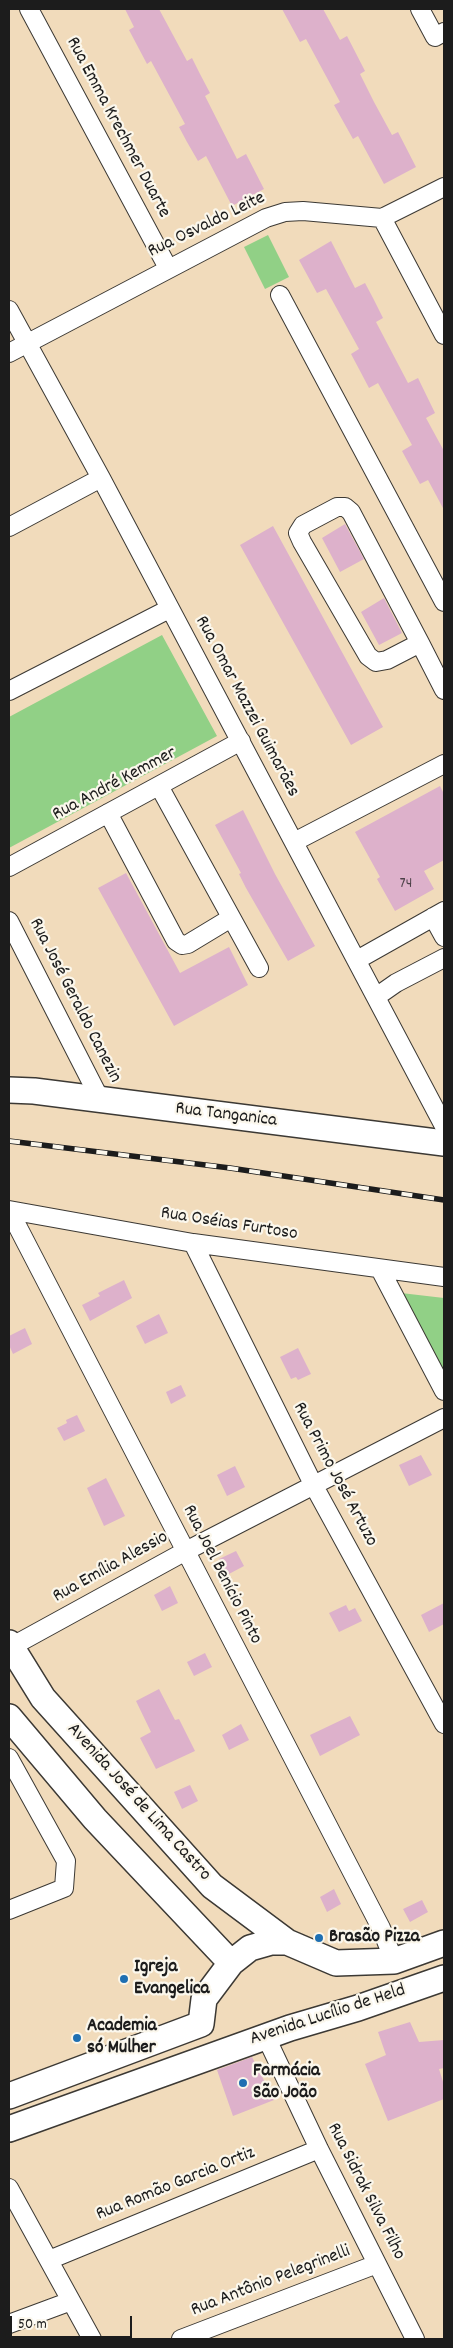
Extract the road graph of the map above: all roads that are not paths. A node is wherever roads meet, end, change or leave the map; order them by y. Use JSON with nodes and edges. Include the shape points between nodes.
{"nodes":[{"id":1,"x":29,"y":9,"type":"edge"},
{"id":2,"x":420,"y":9,"type":"edge"},
{"id":3,"x":444,"y":32,"type":"edge"},
{"id":4,"x":444,"y":187,"type":"edge"},
{"id":5,"x":382,"y":218,"type":"junction"},
{"id":6,"x":168,"y":268,"type":"junction"},
{"id":7,"x":280,"y":295,"type":"dead end"},
{"id":8,"x":9,"y":310,"type":"edge"},
{"id":9,"x":444,"y":334,"type":"edge"},
{"id":10,"x":27,"y":343,"type":"junction"},
{"id":11,"x":9,"y":353,"type":"edge"},
{"id":12,"x":101,"y":478,"type":"junction"},
{"id":13,"x":9,"y":527,"type":"edge"},
{"id":14,"x":444,"y":602,"type":"edge"},
{"id":15,"x":169,"y":609,"type":"junction"},
{"id":16,"x":420,"y":643,"type":"junction"},
{"id":17,"x":444,"y":690,"type":"edge"},
{"id":18,"x":9,"y":691,"type":"edge"},
{"id":19,"x":241,"y":741,"type":"junction"},
{"id":20,"x":444,"y":764,"type":"edge"},
{"id":21,"x":159,"y":786,"type":"junction"},
{"id":22,"x":108,"y":813,"type":"junction"},
{"id":23,"x":294,"y":842,"type":"junction"},
{"id":24,"x":9,"y":866,"type":"edge"},
{"id":25,"x":439,"y":914,"type":"edge"},
{"id":26,"x":231,"y":918,"type":"junction"},
{"id":27,"x":9,"y":921,"type":"edge"},
{"id":28,"x":444,"y":937,"type":"edge"},
{"id":29,"x":444,"y":958,"type":"edge"},
{"id":30,"x":357,"y":960,"type":"junction"},
{"id":31,"x":259,"y":968,"type":"dead end"},
{"id":32,"x":376,"y":997,"type":"junction"},
{"id":33,"x":9,"y":1084,"type":"edge"},
{"id":34,"x":9,"y":1090,"type":"edge"},
{"id":35,"x":34,"y":1090,"type":"junction"},
{"id":36,"x":101,"y":1101,"type":"junction"},
{"id":37,"x":444,"y":1126,"type":"edge"},
{"id":38,"x":444,"y":1143,"type":"edge"},
{"id":39,"x":9,"y":1210,"type":"edge"},
{"id":40,"x":193,"y":1243,"type":"junction"},
{"id":41,"x":380,"y":1269,"type":"junction"},
{"id":42,"x":444,"y":1277,"type":"edge"},
{"id":43,"x":444,"y":1391,"type":"edge"},
{"id":44,"x":444,"y":1418,"type":"edge"},
{"id":45,"x":314,"y":1486,"type":"junction"},
{"id":46,"x":184,"y":1552,"type":"junction"},
{"id":47,"x":10,"y":1646,"type":"edge"},
{"id":48,"x":444,"y":1724,"type":"edge"},
{"id":49,"x":10,"y":1726,"type":"edge"},
{"id":50,"x":9,"y":1758,"type":"edge"},
{"id":51,"x":9,"y":1910,"type":"edge"},
{"id":52,"x":287,"y":1942,"type":"junction"},
{"id":53,"x":444,"y":1943,"type":"edge"},
{"id":54,"x":394,"y":1961,"type":"junction"},
{"id":55,"x":231,"y":1963,"type":"junction"},
{"id":56,"x":444,"y":1978,"type":"edge"},
{"id":57,"x":404,"y":1991,"type":"junction"},
{"id":58,"x":201,"y":2024,"type":"junction"},
{"id":59,"x":266,"y":2037,"type":"junction"},
{"id":60,"x":212,"y":2055,"type":"junction"},
{"id":61,"x":9,"y":2096,"type":"edge"},
{"id":62,"x":9,"y":2130,"type":"edge"},
{"id":63,"x":319,"y":2149,"type":"junction"},
{"id":64,"x":9,"y":2188,"type":"edge"},
{"id":65,"x":49,"y":2260,"type":"junction"},
{"id":66,"x":377,"y":2264,"type":"junction"},
{"id":67,"x":70,"y":2301,"type":"junction"},
{"id":68,"x":9,"y":2324,"type":"edge"},
{"id":69,"x":92,"y":2339,"type":"edge"},
{"id":70,"x":181,"y":2339,"type":"edge"},
{"id":71,"x":415,"y":2339,"type":"edge"}],
"edges":[{"from":1,"to":6,"type":"street","name":"Rua Emma Krechmer Duarte"},
{"from":2,"to":3,"type":"street","via":[[435,37]]},
{"from":4,"to":5,"type":"street"},
{"from":5,"to":6,"type":"street","name":"Rua Osvaldo Leite","via":[[284,212]]},
{"from":5,"to":9,"type":"street"},
{"from":6,"to":10,"type":"street","name":"Rua Osvaldo Leite"},
{"from":7,"to":14,"type":"street"},
{"from":8,"to":10,"type":"street","name":"Rua Omar Mazzei Guimarães"},
{"from":10,"to":11,"type":"street","name":"Rua Osvaldo Leite"},
{"from":10,"to":12,"type":"street","name":"Rua Omar Mazzei Guimarães"},
{"from":12,"to":13,"type":"street"},
{"from":12,"to":15,"type":"street","name":"Rua Omar Mazzei Guimarães"},
{"from":15,"to":18,"type":"street"},
{"from":15,"to":19,"type":"street","name":"Rua Omar Mazzei Guimarães"},
{"from":16,"to":16,"type":"street","via":[[351,512],[345,507],[337,508],[303,525],[298,533],[302,542],[368,656],[376,662],[387,660]]},
{"from":16,"to":17,"type":"street"},
{"from":19,"to":21,"type":"street","name":"Rua André Kemmer"},
{"from":19,"to":23,"type":"street","name":"Rua Omar Mazzei Guimarães"},
{"from":20,"to":23,"type":"street"},
{"from":21,"to":22,"type":"street","name":"Rua André Kemmer"},
{"from":21,"to":26,"type":"street"},
{"from":22,"to":24,"type":"street","name":"Rua André Kemmer"},
{"from":22,"to":26,"type":"street","via":[[176,941],[188,944]]},
{"from":23,"to":30,"type":"street","name":"Rua Omar Mazzei Guimarães"},
{"from":25,"to":28,"type":"street"},
{"from":25,"to":30,"type":"street"},
{"from":26,"to":31,"type":"street"},
{"from":27,"to":36,"type":"street","name":"Rua José Geraldo Canezin"},
{"from":29,"to":32,"type":"street"},
{"from":30,"to":32,"type":"street","name":"Rua Omar Mazzei Guimarães"},
{"from":32,"to":37,"type":"street","name":"Rua Omar Mazzei Guimarães"},
{"from":33,"to":35,"type":"street"},
{"from":34,"to":35,"type":"street","name":"Rua Tanganica"},
{"from":35,"to":36,"type":"street","name":"Rua Tanganica"},
{"from":36,"to":38,"type":"street","name":"Rua Tanganica"},
{"from":39,"to":40,"type":"street","name":"Rua Oséias Furtoso"},
{"from":39,"to":46,"type":"street","name":"Rua Joel Benício Pinto"},
{"from":40,"to":41,"type":"street","name":"Rua Oséias Furtoso"},
{"from":40,"to":45,"type":"street","name":"Rua Primo José Artuzo"},
{"from":41,"to":42,"type":"street","name":"Rua Oséias Furtoso"},
{"from":41,"to":43,"type":"street"},
{"from":44,"to":45,"type":"street","name":"Rua Emília Alessio"},
{"from":45,"to":46,"type":"street","name":"Rua Emília Alessio"},
{"from":45,"to":48,"type":"street","name":"Rua Primo José Artuzo"},
{"from":46,"to":47,"type":"street","name":"Rua Emília Alessio"},
{"from":46,"to":54,"type":"street","name":"Rua Joel Benício Pinto","via":[[381,1928]]},
{"from":47,"to":52,"type":"street","name":"Avenida José de Lima Castro","via":[[43,1698],[212,1886]]},
{"from":49,"to":55,"type":"street","name":"Avenida José de Lima Castro"},
{"from":50,"to":51,"type":"street","via":[[66,1861],[64,1888]]},
{"from":52,"to":54,"type":"street","name":"Avenida José de Lima Castro","via":[[336,1964]]},
{"from":52,"to":55,"type":"street","via":[[271,1942],[250,1948]]},
{"from":53,"to":54,"type":"street","name":"Avenida Lucílio de Held"},
{"from":54,"to":57,"type":"street"},
{"from":55,"to":58,"type":"street","via":[[204,1999]]},
{"from":56,"to":57,"type":"street","name":"Avenida Lucílio de Held"},
{"from":57,"to":59,"type":"street","name":"Avenida Lucílio de Held"},
{"from":58,"to":60,"type":"street"},
{"from":58,"to":61,"type":"street"},
{"from":59,"to":60,"type":"street","name":"Avenida Lucílio de Held"},
{"from":59,"to":63,"type":"street","name":"Rua Sidrak Silva Filho"},
{"from":60,"to":62,"type":"street","name":"Avenida Lucílio de Held"},
{"from":63,"to":65,"type":"street","name":"Rua Romão Garcia Ortiz"},
{"from":63,"to":66,"type":"street","name":"Rua Sidrak Silva Filho"},
{"from":64,"to":65,"type":"street"},
{"from":65,"to":67,"type":"street"},
{"from":66,"to":70,"type":"street","name":"Rua Antônio Pelegrinelli"},
{"from":66,"to":71,"type":"street","name":"Rua Sidrak Silva Filho"},
{"from":67,"to":68,"type":"street"},
{"from":67,"to":69,"type":"street"}]}
